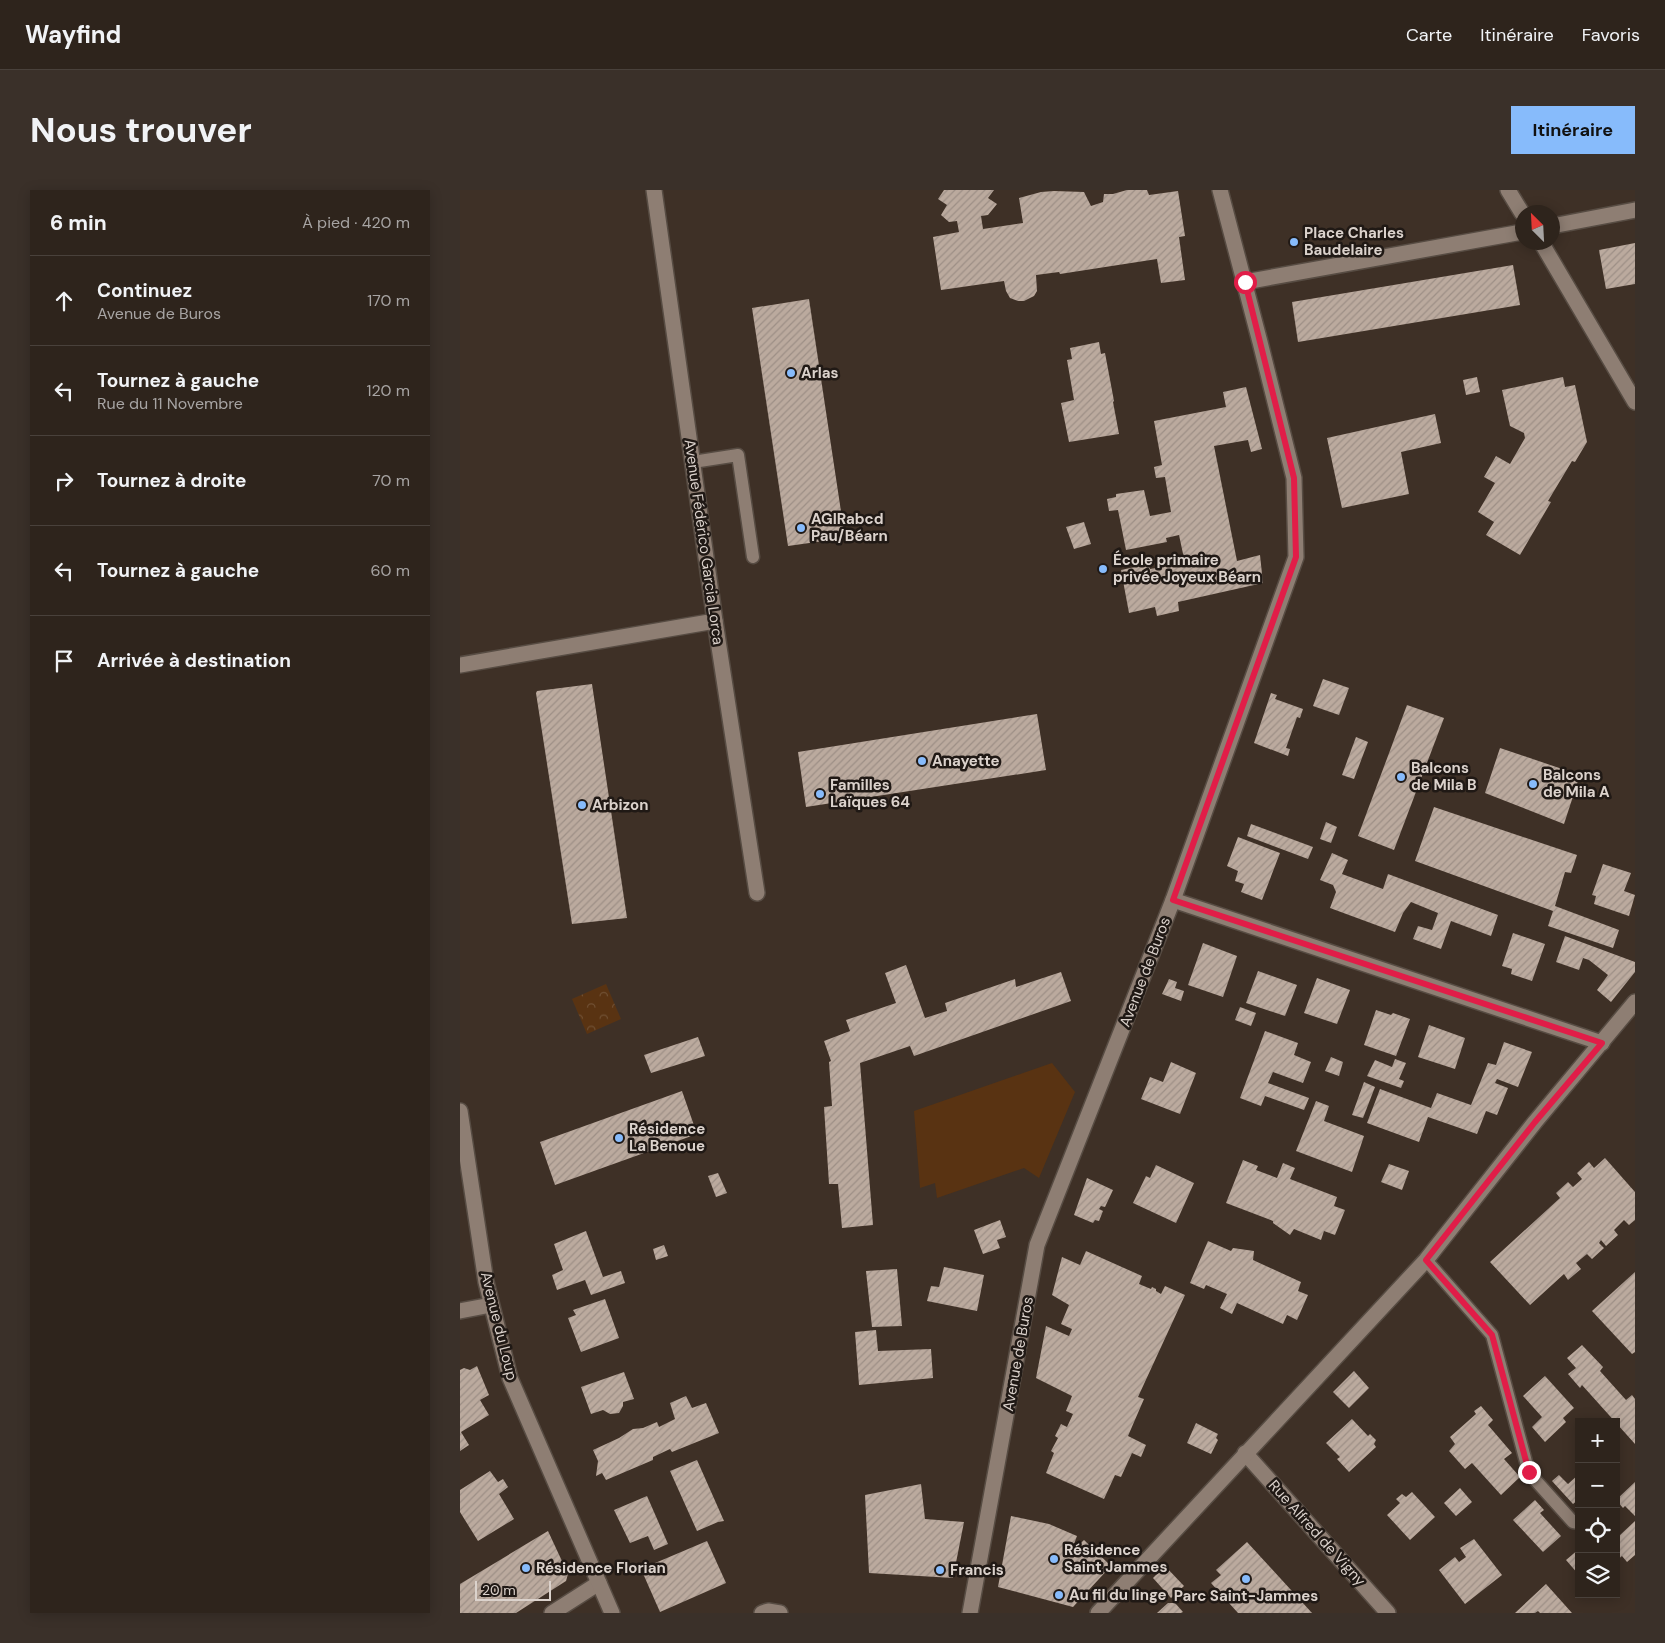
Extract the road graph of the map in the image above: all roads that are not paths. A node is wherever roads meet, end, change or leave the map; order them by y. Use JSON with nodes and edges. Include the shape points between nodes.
{"nodes":[{"id":1,"x":654,"y":190,"type":"edge"},
{"id":2,"x":1220,"y":190,"type":"edge"},
{"id":3,"x":1508,"y":190,"type":"edge"},
{"id":4,"x":1517,"y":205,"type":"edge"},
{"id":5,"x":1635,"y":210,"type":"edge"},
{"id":6,"x":1560,"y":224,"type":"edge"},
{"id":7,"x":1515,"y":233,"type":"edge"},
{"id":8,"x":1546,"y":250,"type":"edge"},
{"id":9,"x":1245,"y":282,"type":"junction"},
{"id":10,"x":1635,"y":402,"type":"edge"},
{"id":11,"x":693,"y":462,"type":"junction"},
{"id":12,"x":753,"y":557,"type":"dead end"},
{"id":13,"x":715,"y":621,"type":"junction"},
{"id":14,"x":460,"y":666,"type":"edge"},
{"id":15,"x":757,"y":893,"type":"dead end"},
{"id":16,"x":1173,"y":900,"type":"junction"},
{"id":17,"x":1635,"y":1002,"type":"edge"},
{"id":18,"x":1602,"y":1043,"type":"junction"},
{"id":19,"x":460,"y":1111,"type":"edge"},
{"id":20,"x":1426,"y":1260,"type":"junction"},
{"id":21,"x":491,"y":1305,"type":"junction"},
{"id":22,"x":460,"y":1311,"type":"edge"},
{"id":23,"x":1245,"y":1453,"type":"junction"},
{"id":24,"x":1575,"y":1522,"type":"edge"},
{"id":25,"x":599,"y":1583,"type":"junction"},
{"id":26,"x":552,"y":1613,"type":"edge"},
{"id":27,"x":612,"y":1613,"type":"edge"},
{"id":28,"x":762,"y":1613,"type":"edge"},
{"id":29,"x":780,"y":1613,"type":"edge"},
{"id":30,"x":970,"y":1613,"type":"edge"},
{"id":31,"x":1098,"y":1613,"type":"edge"},
{"id":32,"x":1388,"y":1613,"type":"edge"}],
"edges":[{"from":1,"to":11,"type":"street","name":"Avenue Fédérico Garcia Lorca"},
{"from":2,"to":9,"type":"street","name":"Avenue de Buros"},
{"from":3,"to":4,"type":"street"},
{"from":5,"to":6,"type":"street"},
{"from":7,"to":9,"type":"street"},
{"from":8,"to":10,"type":"street"},
{"from":9,"to":16,"type":"street","name":"Avenue de Buros","via":[[1294,478],[1296,557]]},
{"from":11,"to":12,"type":"lane","via":[[738,455]]},
{"from":11,"to":13,"type":"street","name":"Avenue Fédérico Garcia Lorca"},
{"from":13,"to":14,"type":"street"},
{"from":13,"to":15,"type":"street","name":"Avenue Fédérico Garcia Lorca"},
{"from":16,"to":18,"type":"street"},
{"from":16,"to":30,"type":"street","name":"Avenue de Buros","via":[[1037,1245]]},
{"from":17,"to":18,"type":"street"},
{"from":18,"to":20,"type":"street"},
{"from":19,"to":21,"type":"street","name":"Avenue du Loup"},
{"from":20,"to":23,"type":"street"},
{"from":20,"to":24,"type":"lane","via":[[1492,1335],[1529,1472]]},
{"from":21,"to":22,"type":"street"},
{"from":21,"to":25,"type":"street","name":"Avenue du Loup","via":[[510,1378]]},
{"from":23,"to":31,"type":"street"},
{"from":23,"to":32,"type":"street","name":"Rue Alfred de Vigny"},
{"from":25,"to":26,"type":"street"},
{"from":25,"to":27,"type":"street","name":"Avenue du Loup"},
{"from":28,"to":29,"type":"street"}]}
